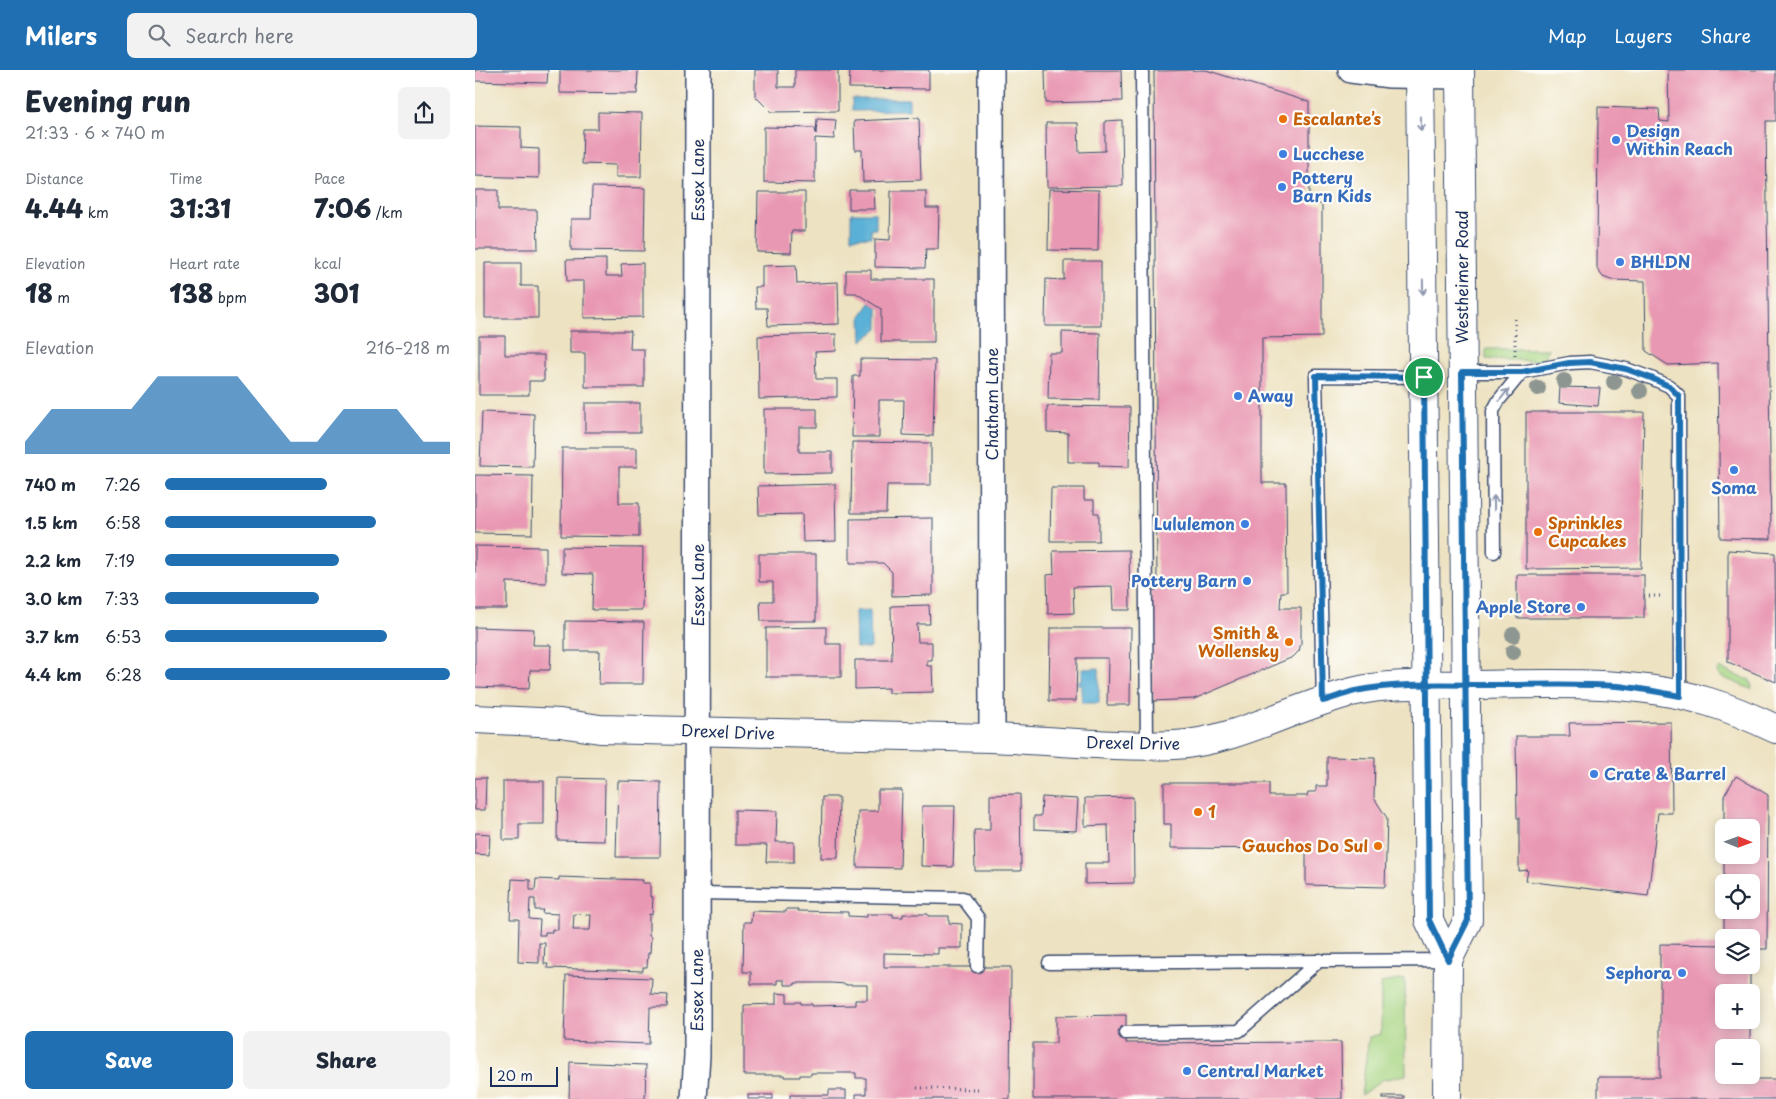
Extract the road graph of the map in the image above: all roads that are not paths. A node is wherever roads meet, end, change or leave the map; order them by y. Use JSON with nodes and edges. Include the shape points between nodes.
{"nodes":[{"id":1,"x":699,"y":70,"type":"edge"},
{"id":2,"x":991,"y":70,"type":"edge"},
{"id":3,"x":1142,"y":70,"type":"edge"},
{"id":4,"x":1351,"y":70,"type":"edge"},
{"id":5,"x":1420,"y":73,"type":"edge"},
{"id":6,"x":1460,"y":73,"type":"edge"},
{"id":7,"x":1462,"y":372,"type":"junction"},
{"id":8,"x":1518,"y":372,"type":"junction"},
{"id":9,"x":1424,"y":377,"type":"junction"},
{"id":10,"x":1494,"y":552,"type":"dead end"},
{"id":11,"x":1427,"y":685,"type":"junction"},
{"id":12,"x":1465,"y":685,"type":"junction"},
{"id":13,"x":1680,"y":696,"type":"junction"},
{"id":14,"x":1323,"y":701,"type":"junction"},
{"id":15,"x":475,"y":719,"type":"edge"},
{"id":16,"x":1776,"y":729,"type":"edge"},
{"id":17,"x":697,"y":731,"type":"junction"},
{"id":18,"x":992,"y":738,"type":"junction"},
{"id":19,"x":1147,"y":744,"type":"junction"},
{"id":20,"x":697,"y":893,"type":"junction"},
{"id":21,"x":1320,"y":960,"type":"junction"},
{"id":22,"x":1448,"y":960,"type":"junction"},
{"id":23,"x":1049,"y":963,"type":"dead end"},
{"id":24,"x":977,"y":966,"type":"dead end"},
{"id":25,"x":1125,"y":1034,"type":"dead end"},
{"id":26,"x":694,"y":1099,"type":"edge"},
{"id":27,"x":1447,"y":1099,"type":"edge"}],
"edges":[{"from":1,"to":17,"type":"street","name":"Essex Lane"},
{"from":2,"to":18,"type":"street","name":"Chatham Lane"},
{"from":3,"to":19,"type":"lane"},
{"from":4,"to":5,"type":"street"},
{"from":5,"to":6,"type":"street"},
{"from":5,"to":9,"type":"main road","name":"Westheimer Road","one_way":true},
{"from":6,"to":7,"type":"main road","name":"Westheimer Road"},
{"from":7,"to":8,"type":"lane"},
{"from":7,"to":12,"type":"main road","name":"Westheimer Road"},
{"from":10,"to":8,"type":"lane","one_way":true,"via":[[1493,411]]},
{"from":8,"to":13,"type":"lane","via":[[1590,362],[1651,378],[1669,386],[1679,396]]},
{"from":9,"to":11,"type":"main road","name":"Westheimer Road"},
{"from":9,"to":14,"type":"lane","via":[[1316,376]]},
{"from":11,"to":12,"type":"main road","name":"Drexel Drive"},
{"from":11,"to":14,"type":"main road","name":"Drexel Drive","via":[[1354,692]]},
{"from":11,"to":22,"type":"main road","name":"Westheimer Road","via":[[1429,920]]},
{"from":12,"to":13,"type":"main road","name":"Drexel Drive","via":[[1590,685]]},
{"from":12,"to":22,"type":"main road","name":"Westheimer Road","via":[[1468,920]]},
{"from":13,"to":16,"type":"main road","name":"Drexel Drive","via":[[1710,702]]},
{"from":14,"to":19,"type":"main road","name":"Drexel Drive","via":[[1220,738],[1172,745]]},
{"from":15,"to":17,"type":"main road","name":"Drexel Drive"},
{"from":17,"to":18,"type":"main road","name":"Drexel Drive"},
{"from":17,"to":20,"type":"street","name":"Essex Lane"},
{"from":18,"to":19,"type":"main road","name":"Drexel Drive"},
{"from":20,"to":24,"type":"lane","via":[[963,898],[978,918]]},
{"from":20,"to":26,"type":"street","name":"Essex Lane"},
{"from":21,"to":22,"type":"lane"},
{"from":21,"to":23,"type":"lane"},
{"from":21,"to":25,"type":"lane","via":[[1239,1031]]},
{"from":22,"to":27,"type":"main road","name":"Westheimer Road"}]}
